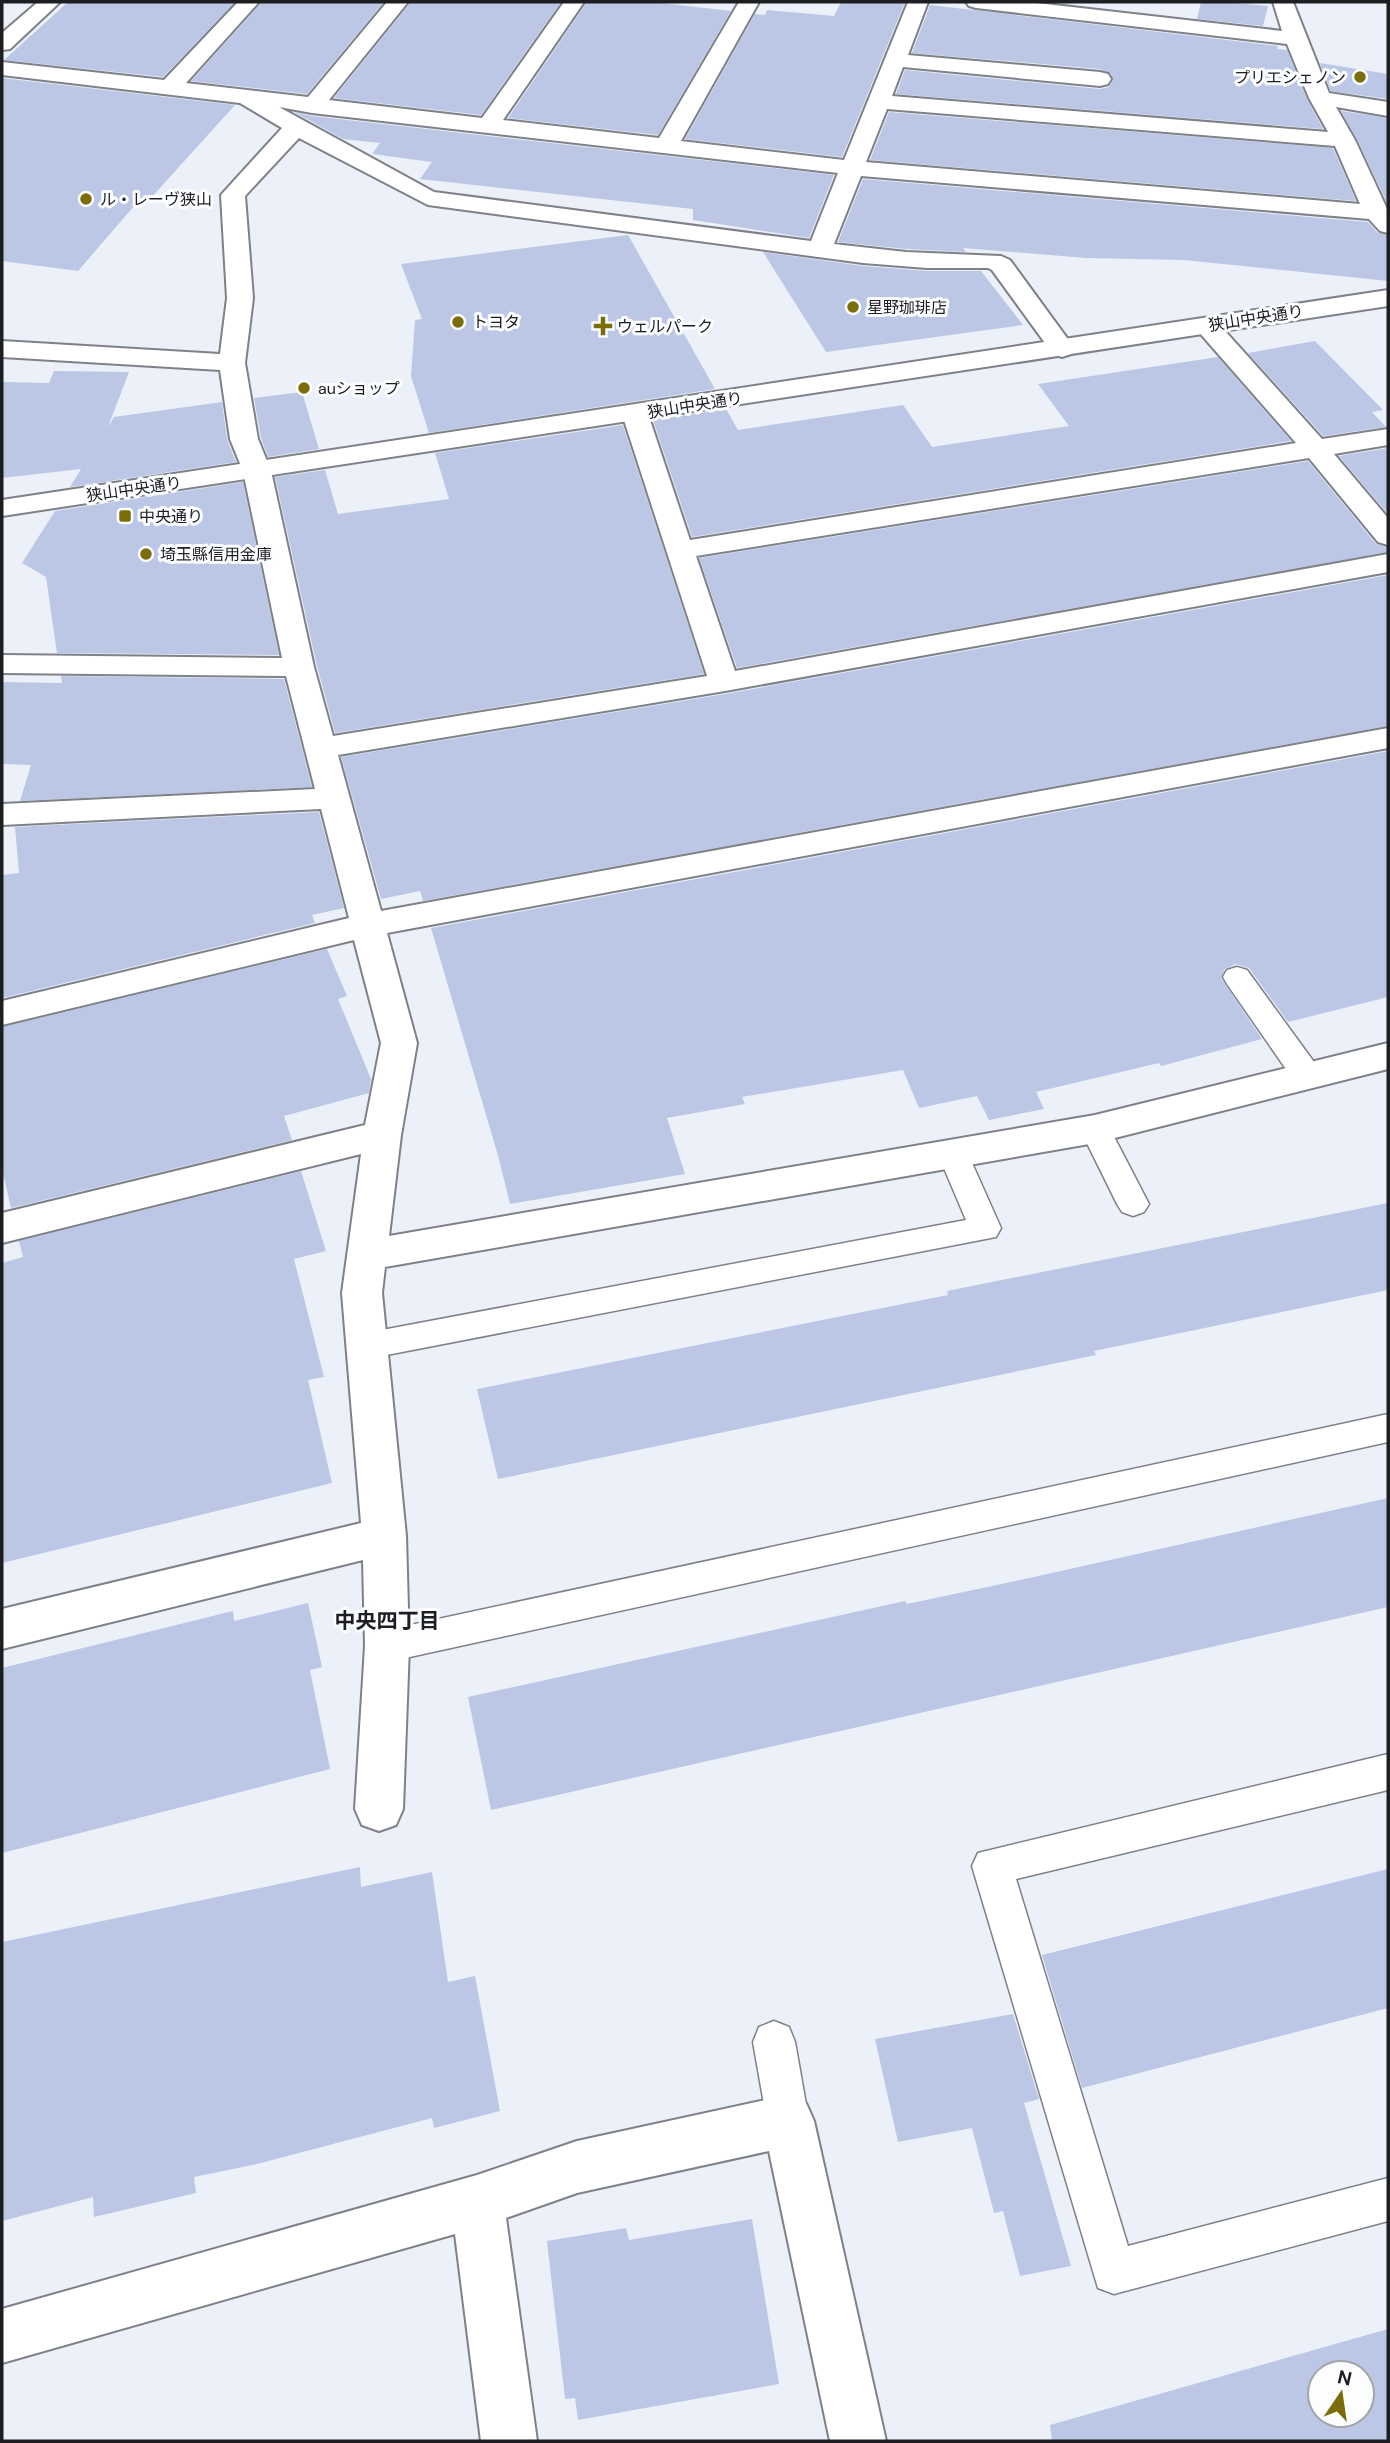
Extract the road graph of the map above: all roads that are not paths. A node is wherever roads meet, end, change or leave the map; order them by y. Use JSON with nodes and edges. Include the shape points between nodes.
{"nodes":[{"id":1,"x":50,"y":2,"type":"edge"},
{"id":2,"x":249,"y":2,"type":"edge"},
{"id":3,"x":398,"y":2,"type":"edge"},
{"id":4,"x":574,"y":2,"type":"edge"},
{"id":5,"x":749,"y":2,"type":"edge"},
{"id":6,"x":918,"y":2,"type":"edge"},
{"id":7,"x":976,"y":2,"type":"edge"},
{"id":8,"x":1283,"y":2,"type":"edge"},
{"id":9,"x":1295,"y":39,"type":"junction"},
{"id":10,"x":2,"y":43,"type":"edge"},
{"id":11,"x":897,"y":60,"type":"junction"},
{"id":12,"x":2,"y":68,"type":"edge"},
{"id":13,"x":1100,"y":79,"type":"dead end"},
{"id":14,"x":169,"y":89,"type":"junction"},
{"id":15,"x":248,"y":98,"type":"junction"},
{"id":16,"x":1320,"y":98,"type":"junction"},
{"id":17,"x":879,"y":102,"type":"junction"},
{"id":18,"x":313,"y":106,"type":"junction"},
{"id":19,"x":1388,"y":109,"type":"edge"},
{"id":20,"x":488,"y":125,"type":"junction"},
{"id":21,"x":296,"y":127,"type":"junction"},
{"id":22,"x":1344,"y":140,"type":"junction"},
{"id":23,"x":667,"y":145,"type":"junction"},
{"id":24,"x":853,"y":167,"type":"junction"},
{"id":25,"x":1382,"y":219,"type":"edge"},
{"id":26,"x":820,"y":249,"type":"junction"},
{"id":27,"x":1388,"y":298,"type":"edge"},
{"id":28,"x":1207,"y":326,"type":"junction"},
{"id":29,"x":2,"y":349,"type":"edge"},
{"id":30,"x":1062,"y":349,"type":"junction"},
{"id":31,"x":232,"y":363,"type":"junction"},
{"id":32,"x":635,"y":414,"type":"junction"},
{"id":33,"x":1388,"y":437,"type":"edge"},
{"id":34,"x":1315,"y":448,"type":"junction"},
{"id":35,"x":257,"y":471,"type":"junction"},
{"id":36,"x":2,"y":508,"type":"edge"},
{"id":37,"x":1388,"y":536,"type":"edge"},
{"id":38,"x":680,"y":550,"type":"junction"},
{"id":39,"x":1388,"y":563,"type":"edge"},
{"id":40,"x":2,"y":664,"type":"edge"},
{"id":41,"x":299,"y":667,"type":"junction"},
{"id":42,"x":726,"y":682,"type":"junction"},
{"id":43,"x":1388,"y":738,"type":"edge"},
{"id":44,"x":322,"y":748,"type":"junction"},
{"id":45,"x":334,"y":798,"type":"junction"},
{"id":46,"x":2,"y":816,"type":"edge"},
{"id":47,"x":369,"y":925,"type":"junction"},
{"id":48,"x":1237,"y":977,"type":"dead end"},
{"id":49,"x":2,"y":1013,"type":"edge"},
{"id":50,"x":1388,"y":1056,"type":"edge"},
{"id":51,"x":1308,"y":1077,"type":"junction"},
{"id":52,"x":1095,"y":1129,"type":"junction"},
{"id":53,"x":382,"y":1135,"type":"junction"},
{"id":54,"x":953,"y":1154,"type":"junction"},
{"id":55,"x":1133,"y":1204,"type":"dead end"},
{"id":56,"x":2,"y":1228,"type":"edge"},
{"id":57,"x":367,"y":1255,"type":"junction"},
{"id":58,"x":366,"y":1346,"type":"junction"},
{"id":59,"x":1388,"y":1428,"type":"edge"},
{"id":60,"x":384,"y":1536,"type":"junction"},
{"id":61,"x":2,"y":1629,"type":"edge"},
{"id":62,"x":387,"y":1646,"type":"junction"},
{"id":63,"x":1388,"y":1772,"type":"edge"},
{"id":64,"x":379,"y":1809,"type":"dead end"},
{"id":65,"x":774,"y":2042,"type":"dead end"},
{"id":66,"x":788,"y":2121,"type":"junction"},
{"id":67,"x":1388,"y":2199,"type":"edge"},
{"id":68,"x":478,"y":2201,"type":"junction"},
{"id":69,"x":2,"y":2336,"type":"edge"},
{"id":70,"x":509,"y":2441,"type":"edge"},
{"id":71,"x":859,"y":2441,"type":"edge"}],
"edges":[{"from":1,"to":10,"type":"street"},
{"from":2,"to":14,"type":"street"},
{"from":3,"to":18,"type":"street"},
{"from":4,"to":20,"type":"street"},
{"from":5,"to":23,"type":"street"},
{"from":6,"to":11,"type":"street"},
{"from":7,"to":9,"type":"street"},
{"from":8,"to":9,"type":"street"},
{"from":9,"to":16,"type":"street"},
{"from":11,"to":13,"type":"street"},
{"from":11,"to":17,"type":"street"},
{"from":12,"to":14,"type":"street"},
{"from":14,"to":15,"type":"street"},
{"from":15,"to":18,"type":"street"},
{"from":15,"to":21,"type":"street"},
{"from":16,"to":19,"type":"street"},
{"from":16,"to":22,"type":"street"},
{"from":17,"to":22,"type":"street"},
{"from":17,"to":24,"type":"street"},
{"from":18,"to":20,"type":"street"},
{"from":20,"to":23,"type":"street"},
{"from":21,"to":26,"type":"street","via":[[428,198]]},
{"from":21,"to":31,"type":"street","via":[[233,195],[240,298]]},
{"from":22,"to":25,"type":"street"},
{"from":23,"to":24,"type":"street"},
{"from":24,"to":25,"type":"street"},
{"from":24,"to":26,"type":"street"},
{"from":26,"to":30,"type":"street","via":[[878,259],[1001,264]]},
{"from":27,"to":28,"type":"street","name":"狭山中央通り"},
{"from":28,"to":30,"type":"street","name":"狭山中央通り"},
{"from":28,"to":34,"type":"street"},
{"from":29,"to":31,"type":"street"},
{"from":30,"to":32,"type":"street","name":"狭山中央通り"},
{"from":31,"to":35,"type":"street","via":[[244,439]]},
{"from":32,"to":35,"type":"street","name":"狭山中央通り"},
{"from":32,"to":38,"type":"street"},
{"from":33,"to":34,"type":"street"},
{"from":34,"to":37,"type":"street"},
{"from":34,"to":38,"type":"street"},
{"from":35,"to":36,"type":"street","name":"狭山中央通り"},
{"from":35,"to":41,"type":"street"},
{"from":38,"to":42,"type":"street"},
{"from":39,"to":42,"type":"street"},
{"from":40,"to":41,"type":"street"},
{"from":41,"to":44,"type":"street"},
{"from":42,"to":44,"type":"street"},
{"from":43,"to":47,"type":"street"},
{"from":44,"to":45,"type":"street"},
{"from":45,"to":46,"type":"street"},
{"from":45,"to":47,"type":"street"},
{"from":47,"to":49,"type":"street"},
{"from":47,"to":53,"type":"street","via":[[399,1043]]},
{"from":48,"to":51,"type":"lane"},
{"from":50,"to":51,"type":"street"},
{"from":51,"to":52,"type":"street"},
{"from":52,"to":54,"type":"street"},
{"from":52,"to":55,"type":"lane"},
{"from":53,"to":56,"type":"street"},
{"from":53,"to":57,"type":"street"},
{"from":54,"to":57,"type":"street"},
{"from":54,"to":58,"type":"lane","via":[[985,1228]]},
{"from":57,"to":58,"type":"street","via":[[362,1293]]},
{"from":58,"to":60,"type":"street"},
{"from":59,"to":62,"type":"lane"},
{"from":60,"to":61,"type":"street"},
{"from":60,"to":62,"type":"street"},
{"from":62,"to":64,"type":"street"},
{"from":63,"to":67,"type":"lane","via":[[992,1866],[1114,2272]]},
{"from":65,"to":66,"type":"lane"},
{"from":66,"to":68,"type":"street","via":[[577,2167]]},
{"from":66,"to":71,"type":"street"},
{"from":68,"to":69,"type":"street"},
{"from":68,"to":70,"type":"street"}]}
